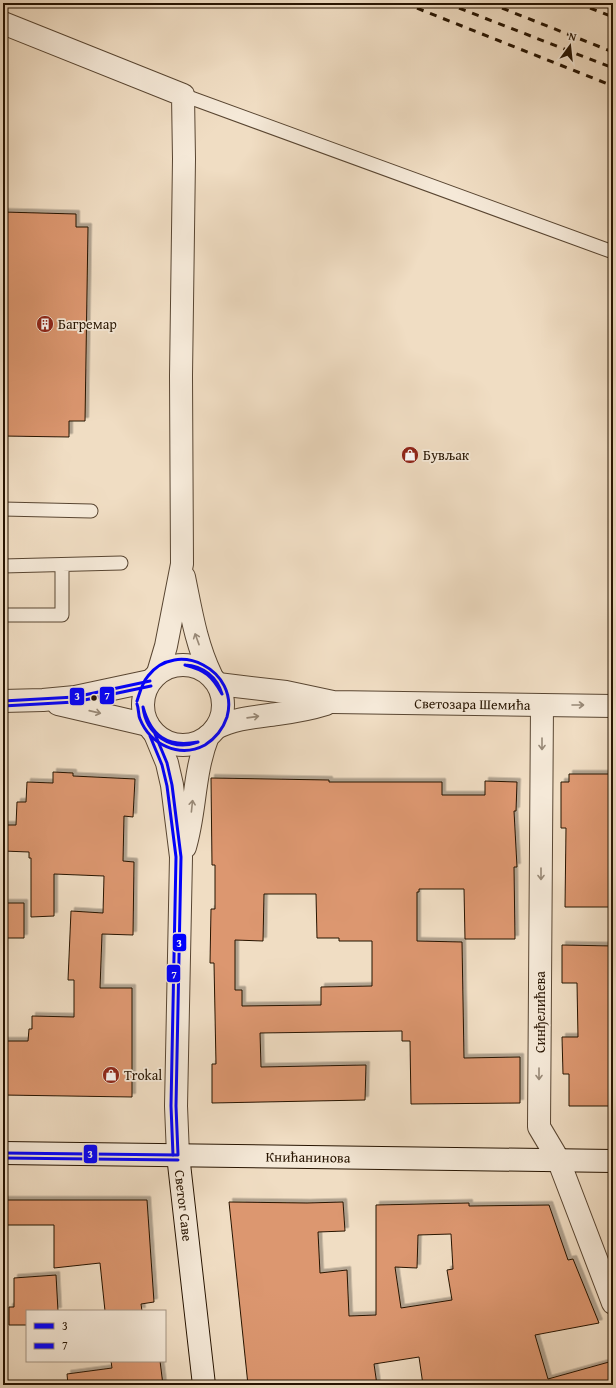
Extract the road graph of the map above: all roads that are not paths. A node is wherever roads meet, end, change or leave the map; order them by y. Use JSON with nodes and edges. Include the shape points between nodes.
{"nodes":[{"id":1,"x":3,"y":24,"type":"edge"},
{"id":2,"x":183,"y":94,"type":"junction"},
{"id":3,"x":613,"y":252,"type":"edge"},
{"id":4,"x":3,"y":509,"type":"edge"},
{"id":5,"x":91,"y":512,"type":"dead end"},
{"id":6,"x":121,"y":563,"type":"dead end"},
{"id":7,"x":182,"y":564,"type":"junction"},
{"id":8,"x":62,"y":565,"type":"junction"},
{"id":9,"x":3,"y":566,"type":"edge"},
{"id":10,"x":3,"y":615,"type":"edge"},
{"id":11,"x":154,"y":677,"type":"junction"},
{"id":12,"x":214,"y":680,"type":"junction"},
{"id":13,"x":3,"y":700,"type":"edge"},
{"id":14,"x":43,"y":700,"type":"junction"},
{"id":15,"x":333,"y":702,"type":"junction"},
{"id":16,"x":542,"y":705,"type":"junction"},
{"id":17,"x":613,"y":706,"type":"edge"},
{"id":18,"x":152,"y":730,"type":"junction"},
{"id":19,"x":212,"y":732,"type":"junction"},
{"id":20,"x":181,"y":857,"type":"junction"},
{"id":21,"x":3,"y":1153,"type":"edge"},
{"id":22,"x":178,"y":1155,"type":"junction"},
{"id":23,"x":558,"y":1159,"type":"junction"},
{"id":24,"x":613,"y":1161,"type":"edge"},
{"id":25,"x":613,"y":1303,"type":"edge"},
{"id":26,"x":204,"y":1385,"type":"edge"}],
"edges":[{"from":1,"to":2,"type":"street"},
{"from":2,"to":3,"type":"lane"},
{"from":2,"to":7,"type":"street"},
{"from":4,"to":5,"type":"lane"},
{"from":6,"to":8,"type":"lane"},
{"from":7,"to":11,"type":"street","via":[[166,646]]},
{"from":12,"to":7,"type":"street","one_way":true,"via":[[194,631]]},
{"from":8,"to":9,"type":"lane"},
{"from":8,"to":10,"type":"lane","via":[[62,616]]},
{"from":11,"to":12,"type":"street","via":[[168,667],[179,664],[201,668]]},
{"from":11,"to":14,"type":"street","via":[[75,697]]},
{"from":11,"to":18,"type":"street","via":[[144,691],[142,703],[143,714]]},
{"from":12,"to":15,"type":"street","name":"Светозара Шемића"},
{"from":12,"to":19,"type":"street","via":[[222,695],[224,706],[221,718]]},
{"from":13,"to":14,"type":"street"},
{"from":14,"to":18,"type":"street","one_way":true,"via":[[126,719]]},
{"from":15,"to":16,"type":"street","name":"Светозара Шемића"},
{"from":19,"to":15,"type":"street","name":"Светозара Шемића","one_way":true,"via":[[227,722]]},
{"from":16,"to":17,"type":"street","name":"Светозара Шемића","one_way":true},
{"from":16,"to":23,"type":"street","name":"Синђелићева","one_way":true,"via":[[539,1127]]},
{"from":18,"to":19,"type":"street","via":[[165,741],[175,745],[198,742]]},
{"from":18,"to":20,"type":"street","name":"Светог Саве","via":[[167,763]]},
{"from":20,"to":19,"type":"street","name":"Светог Саве","one_way":true,"via":[[188,835],[198,771]]},
{"from":20,"to":22,"type":"street","name":"Светог Саве","via":[[176,1106]]},
{"from":21,"to":22,"type":"street","name":"Книћанинова"},
{"from":22,"to":23,"type":"street","name":"Книћанинова"},
{"from":22,"to":26,"type":"street","name":"Светог Саве"},
{"from":23,"to":24,"type":"street","name":"Книћанинова"},
{"from":23,"to":25,"type":"street","name":"Синђелићева"}]}
